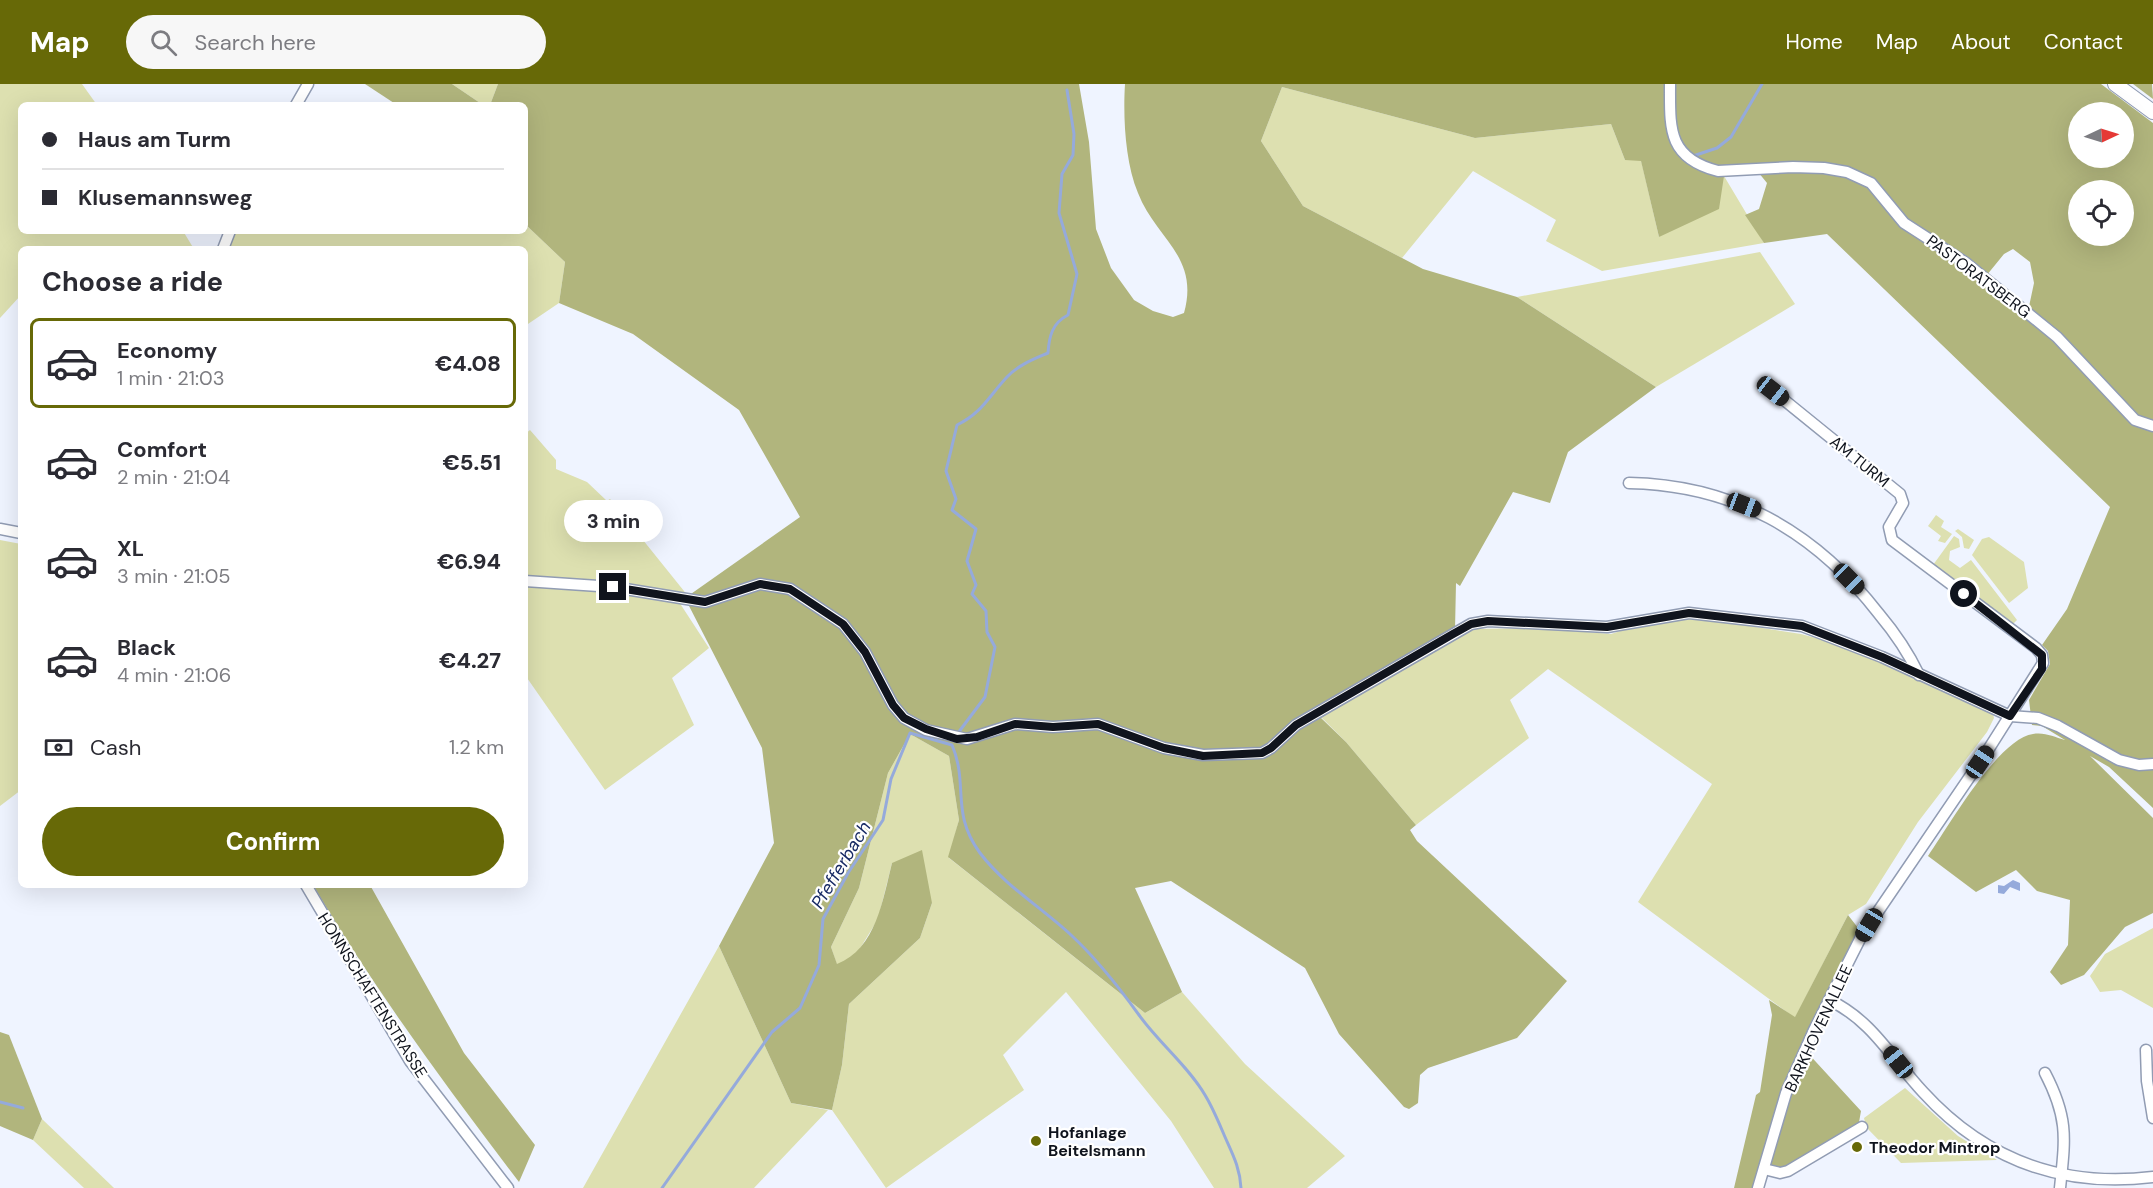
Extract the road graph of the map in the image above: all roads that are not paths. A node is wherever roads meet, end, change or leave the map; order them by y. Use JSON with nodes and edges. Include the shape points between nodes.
{"nodes":[{"id":1,"x":1670,"y":84,"type":"edge"},
{"id":2,"x":2115,"y":84,"type":"edge"},
{"id":3,"x":304,"y":86,"type":"edge"},
{"id":4,"x":297,"y":102,"type":"edge"},
{"id":5,"x":2153,"y":112,"type":"edge"},
{"id":6,"x":1773,"y":391,"type":"dead end"},
{"id":7,"x":2153,"y":426,"type":"edge"},
{"id":8,"x":1629,"y":483,"type":"dead end"},
{"id":9,"x":0,"y":529,"type":"edge"},
{"id":10,"x":18,"y":533,"type":"edge"},
{"id":11,"x":528,"y":581,"type":"edge"},
{"id":12,"x":1919,"y":675,"type":"junction"},
{"id":13,"x":2010,"y":716,"type":"junction"},
{"id":14,"x":2153,"y":764,"type":"edge"},
{"id":15,"x":308,"y":888,"type":"edge"},
{"id":16,"x":1829,"y":1000,"type":"junction"},
{"id":17,"x":2146,"y":1050,"type":"dead end"},
{"id":18,"x":2045,"y":1073,"type":"dead end"},
{"id":19,"x":2153,"y":1118,"type":"edge"},
{"id":20,"x":1862,"y":1127,"type":"dead end"},
{"id":21,"x":1764,"y":1169,"type":"junction"},
{"id":22,"x":2061,"y":1176,"type":"junction"},
{"id":23,"x":2153,"y":1177,"type":"edge"},
{"id":24,"x":508,"y":1188,"type":"edge"},
{"id":25,"x":1758,"y":1188,"type":"edge"},
{"id":26,"x":2060,"y":1188,"type":"edge"}],
"edges":[{"from":1,"to":7,"type":"street","name":"PASTORATSBERG","via":[[1670,133],[1684,154],[1718,171],[1824,168],[1847,172],[1871,183],[1904,223],[1966,263],[2039,322],[2135,420]]},
{"from":2,"to":5,"type":"main road"},
{"from":3,"to":4,"type":"street"},
{"from":6,"to":13,"type":"street","name":"AM TURM","via":[[1898,492],[1903,503],[1889,527],[1892,540],[2040,651],[2042,669]]},
{"from":8,"to":12,"type":"street","via":[[1693,488],[1759,511],[1785,525],[1861,591],[1909,652]]},
{"from":9,"to":10,"type":"street"},
{"from":11,"to":12,"type":"street","via":[[613,587],[705,602],[760,584],[790,589],[843,624],[865,652],[893,705],[904,718],[926,729],[968,739],[1015,724],[1053,727],[1090,723],[1185,754],[1262,753],[1296,725],[1471,624],[1488,621],[1607,627],[1689,613],[1802,626],[1846,641]]},
{"from":12,"to":13,"type":"street"},
{"from":13,"to":14,"type":"street","via":[[2038,718],[2058,726],[2129,764]]},
{"from":13,"to":16,"type":"street","name":"BARKHOVENALLEE","via":[[1875,914]]},
{"from":15,"to":24,"type":"street","name":"HONNSCHAFTENSTRASSE","via":[[410,1061]]},
{"from":16,"to":21,"type":"street","name":"BARKHOVENALLEE","via":[[1786,1093]]},
{"from":16,"to":22,"type":"street","via":[[1856,1014],[1870,1027],[1922,1092],[1964,1128],[2027,1165]]},
{"from":17,"to":19,"type":"street"},
{"from":18,"to":22,"type":"street","via":[[2062,1112]]},
{"from":20,"to":21,"type":"street","via":[[1788,1171]]},
{"from":21,"to":25,"type":"street","name":"BARKHOVENALLEE"},
{"from":22,"to":23,"type":"street","via":[[2101,1181]]},
{"from":22,"to":26,"type":"street"}]}
